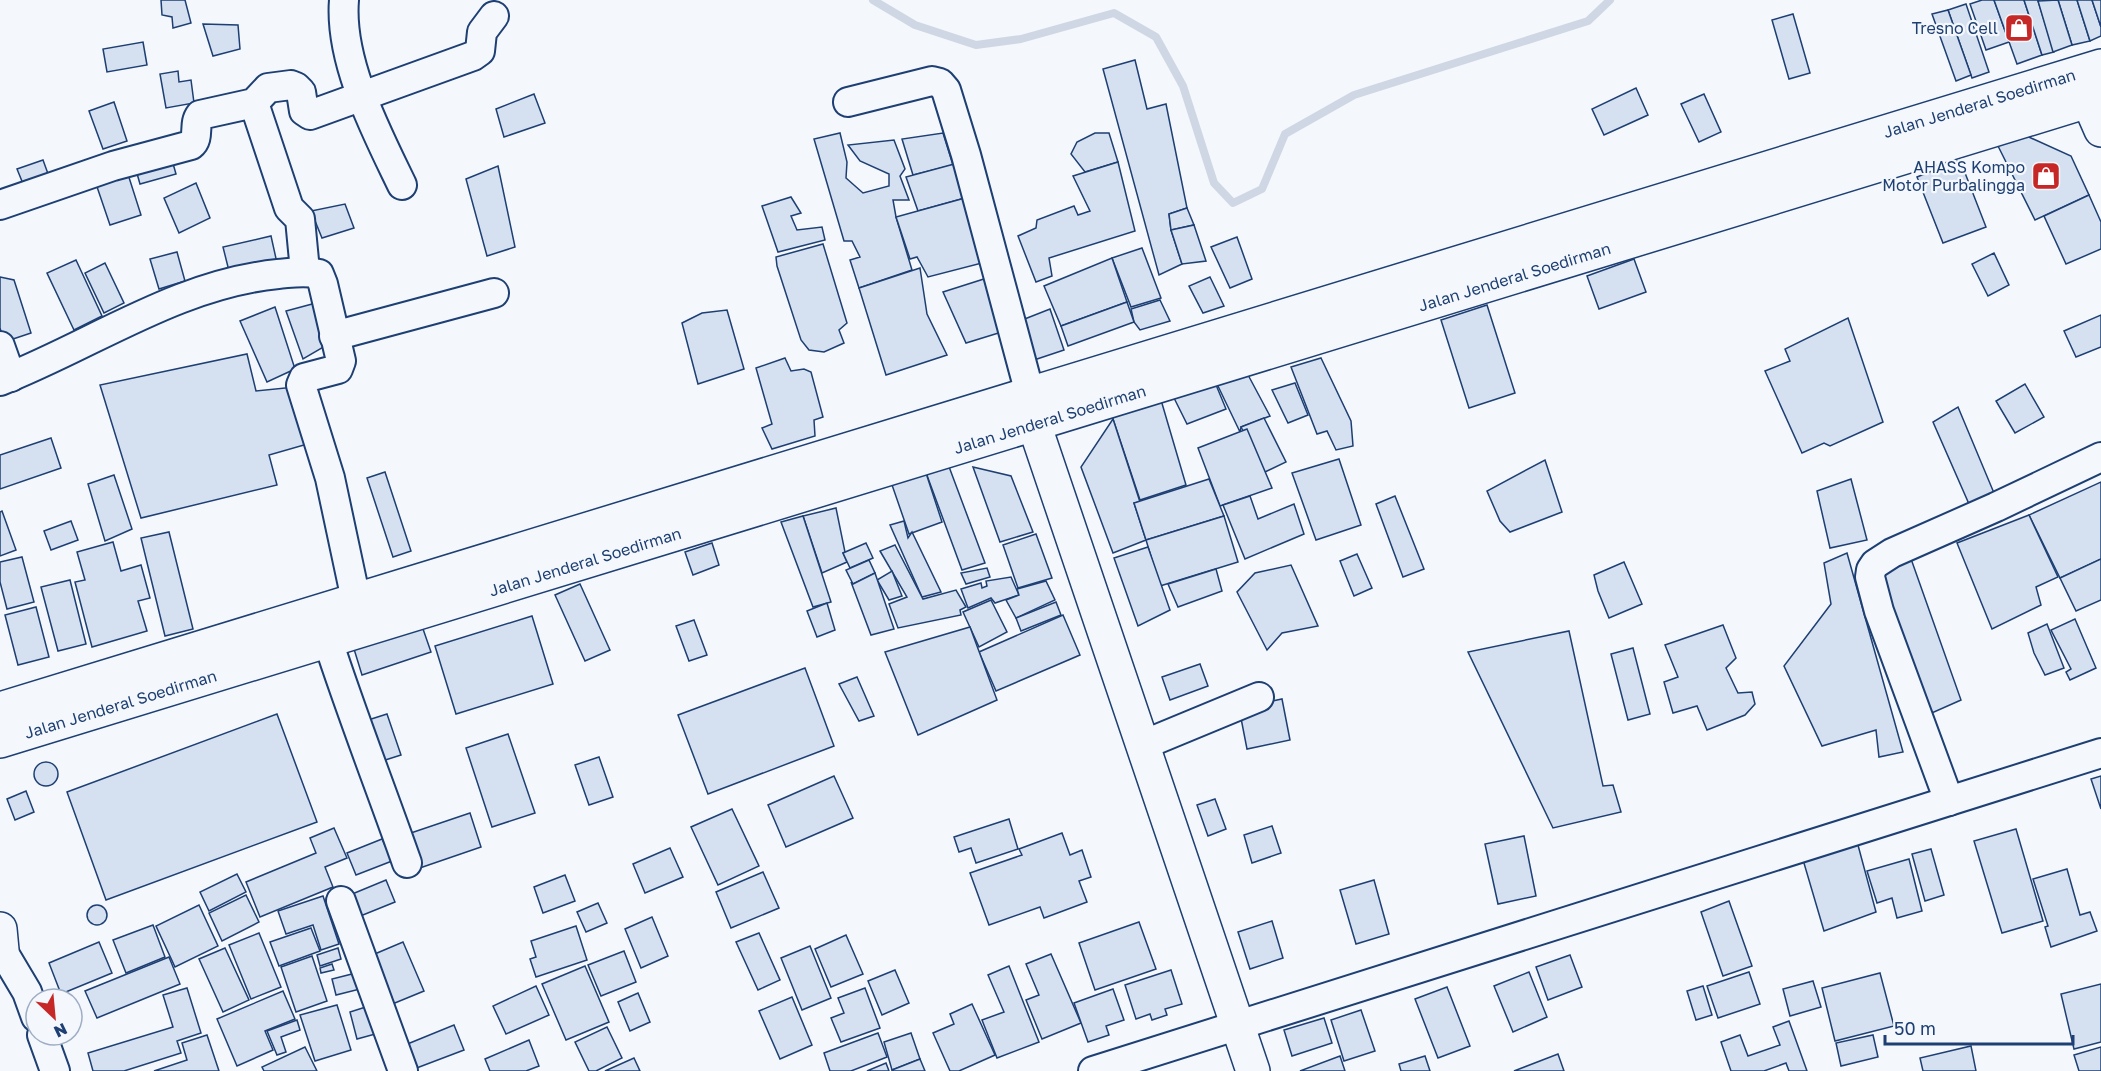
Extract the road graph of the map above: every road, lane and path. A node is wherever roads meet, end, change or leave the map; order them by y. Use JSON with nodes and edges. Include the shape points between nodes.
{"nodes":[{"id":1,"x":344,"y":0,"type":"edge"},
{"id":2,"x":494,"y":16,"type":"dead end"},
{"id":3,"x":2093,"y":94,"type":"edge"},
{"id":4,"x":363,"y":96,"type":"junction"},
{"id":5,"x":848,"y":102,"type":"dead end"},
{"id":6,"x":254,"y":103,"type":"junction"},
{"id":7,"x":402,"y":185,"type":"dead end"},
{"id":8,"x":0,"y":205,"type":"edge"},
{"id":9,"x":305,"y":272,"type":"junction"},
{"id":10,"x":494,"y":292,"type":"dead end"},
{"id":11,"x":334,"y":336,"type":"junction"},
{"id":12,"x":0,"y":346,"type":"edge"},
{"id":13,"x":5,"y":379,"type":"edge"},
{"id":14,"x":1032,"y":409,"type":"junction"},
{"id":15,"x":2101,"y":457,"type":"edge"},
{"id":16,"x":356,"y":600,"type":"junction"},
{"id":17,"x":328,"y":641,"type":"junction"},
{"id":18,"x":1259,"y":697,"type":"dead end"},
{"id":19,"x":0,"y":709,"type":"edge"},
{"id":20,"x":0,"y":741,"type":"edge"},
{"id":21,"x":1143,"y":745,"type":"junction"},
{"id":22,"x":2101,"y":753,"type":"edge"},
{"id":23,"x":1949,"y":801,"type":"junction"},
{"id":24,"x":406,"y":863,"type":"dead end"},
{"id":25,"x":341,"y":901,"type":"dead end"},
{"id":26,"x":1,"y":944,"type":"edge"},
{"id":27,"x":24,"y":987,"type":"edge"},
{"id":28,"x":1238,"y":1025,"type":"junction"},
{"id":29,"x":46,"y":1047,"type":"edge"},
{"id":30,"x":55,"y":1071,"type":"edge"},
{"id":31,"x":403,"y":1071,"type":"edge"},
{"id":32,"x":1093,"y":1071,"type":"edge"},
{"id":33,"x":1254,"y":1071,"type":"edge"}],
"edges":[{"from":1,"to":4,"type":"street","via":[[346,47]]},
{"from":2,"to":4,"type":"street","via":[[482,32],[478,54]]},
{"from":3,"to":14,"type":"main road","name":"Jalan Jenderal Soedirman"},
{"from":4,"to":6,"type":"street","via":[[310,115],[304,111],[299,89],[291,85],[266,90]]},
{"from":4,"to":7,"type":"street"},
{"from":5,"to":14,"type":"street","via":[[932,81],[946,90]]},
{"from":6,"to":8,"type":"street","via":[[203,113],[198,117],[191,145],[113,166]]},
{"from":6,"to":9,"type":"street","via":[[289,208],[300,219]]},
{"from":9,"to":11,"type":"street","via":[[319,274],[321,278]]},
{"from":9,"to":13,"type":"street","via":[[253,276],[164,304]]},
{"from":10,"to":11,"type":"street"},
{"from":11,"to":16,"type":"street","via":[[341,361],[338,369],[304,378],[301,385],[330,478]]},
{"from":12,"to":13,"type":"street"},
{"from":14,"to":16,"type":"main road","name":"Jalan Jenderal Soedirman"},
{"from":14,"to":17,"type":"main road","name":"Jalan Jenderal Soedirman"},
{"from":14,"to":21,"type":"main road"},
{"from":15,"to":23,"type":"street","via":[[1892,553],[1871,570],[1879,611]]},
{"from":16,"to":19,"type":"main road","name":"Jalan Jenderal Soedirman"},
{"from":17,"to":20,"type":"main road","name":"Jalan Jenderal Soedirman"},
{"from":17,"to":24,"type":"street"},
{"from":18,"to":21,"type":"street"},
{"from":21,"to":28,"type":"main road"},
{"from":22,"to":23,"type":"street"},
{"from":23,"to":28,"type":"street"},
{"from":25,"to":31,"type":"street"},
{"from":26,"to":27,"type":"street"},
{"from":28,"to":32,"type":"street"},
{"from":28,"to":33,"type":"main road"},
{"from":29,"to":30,"type":"street"}]}
